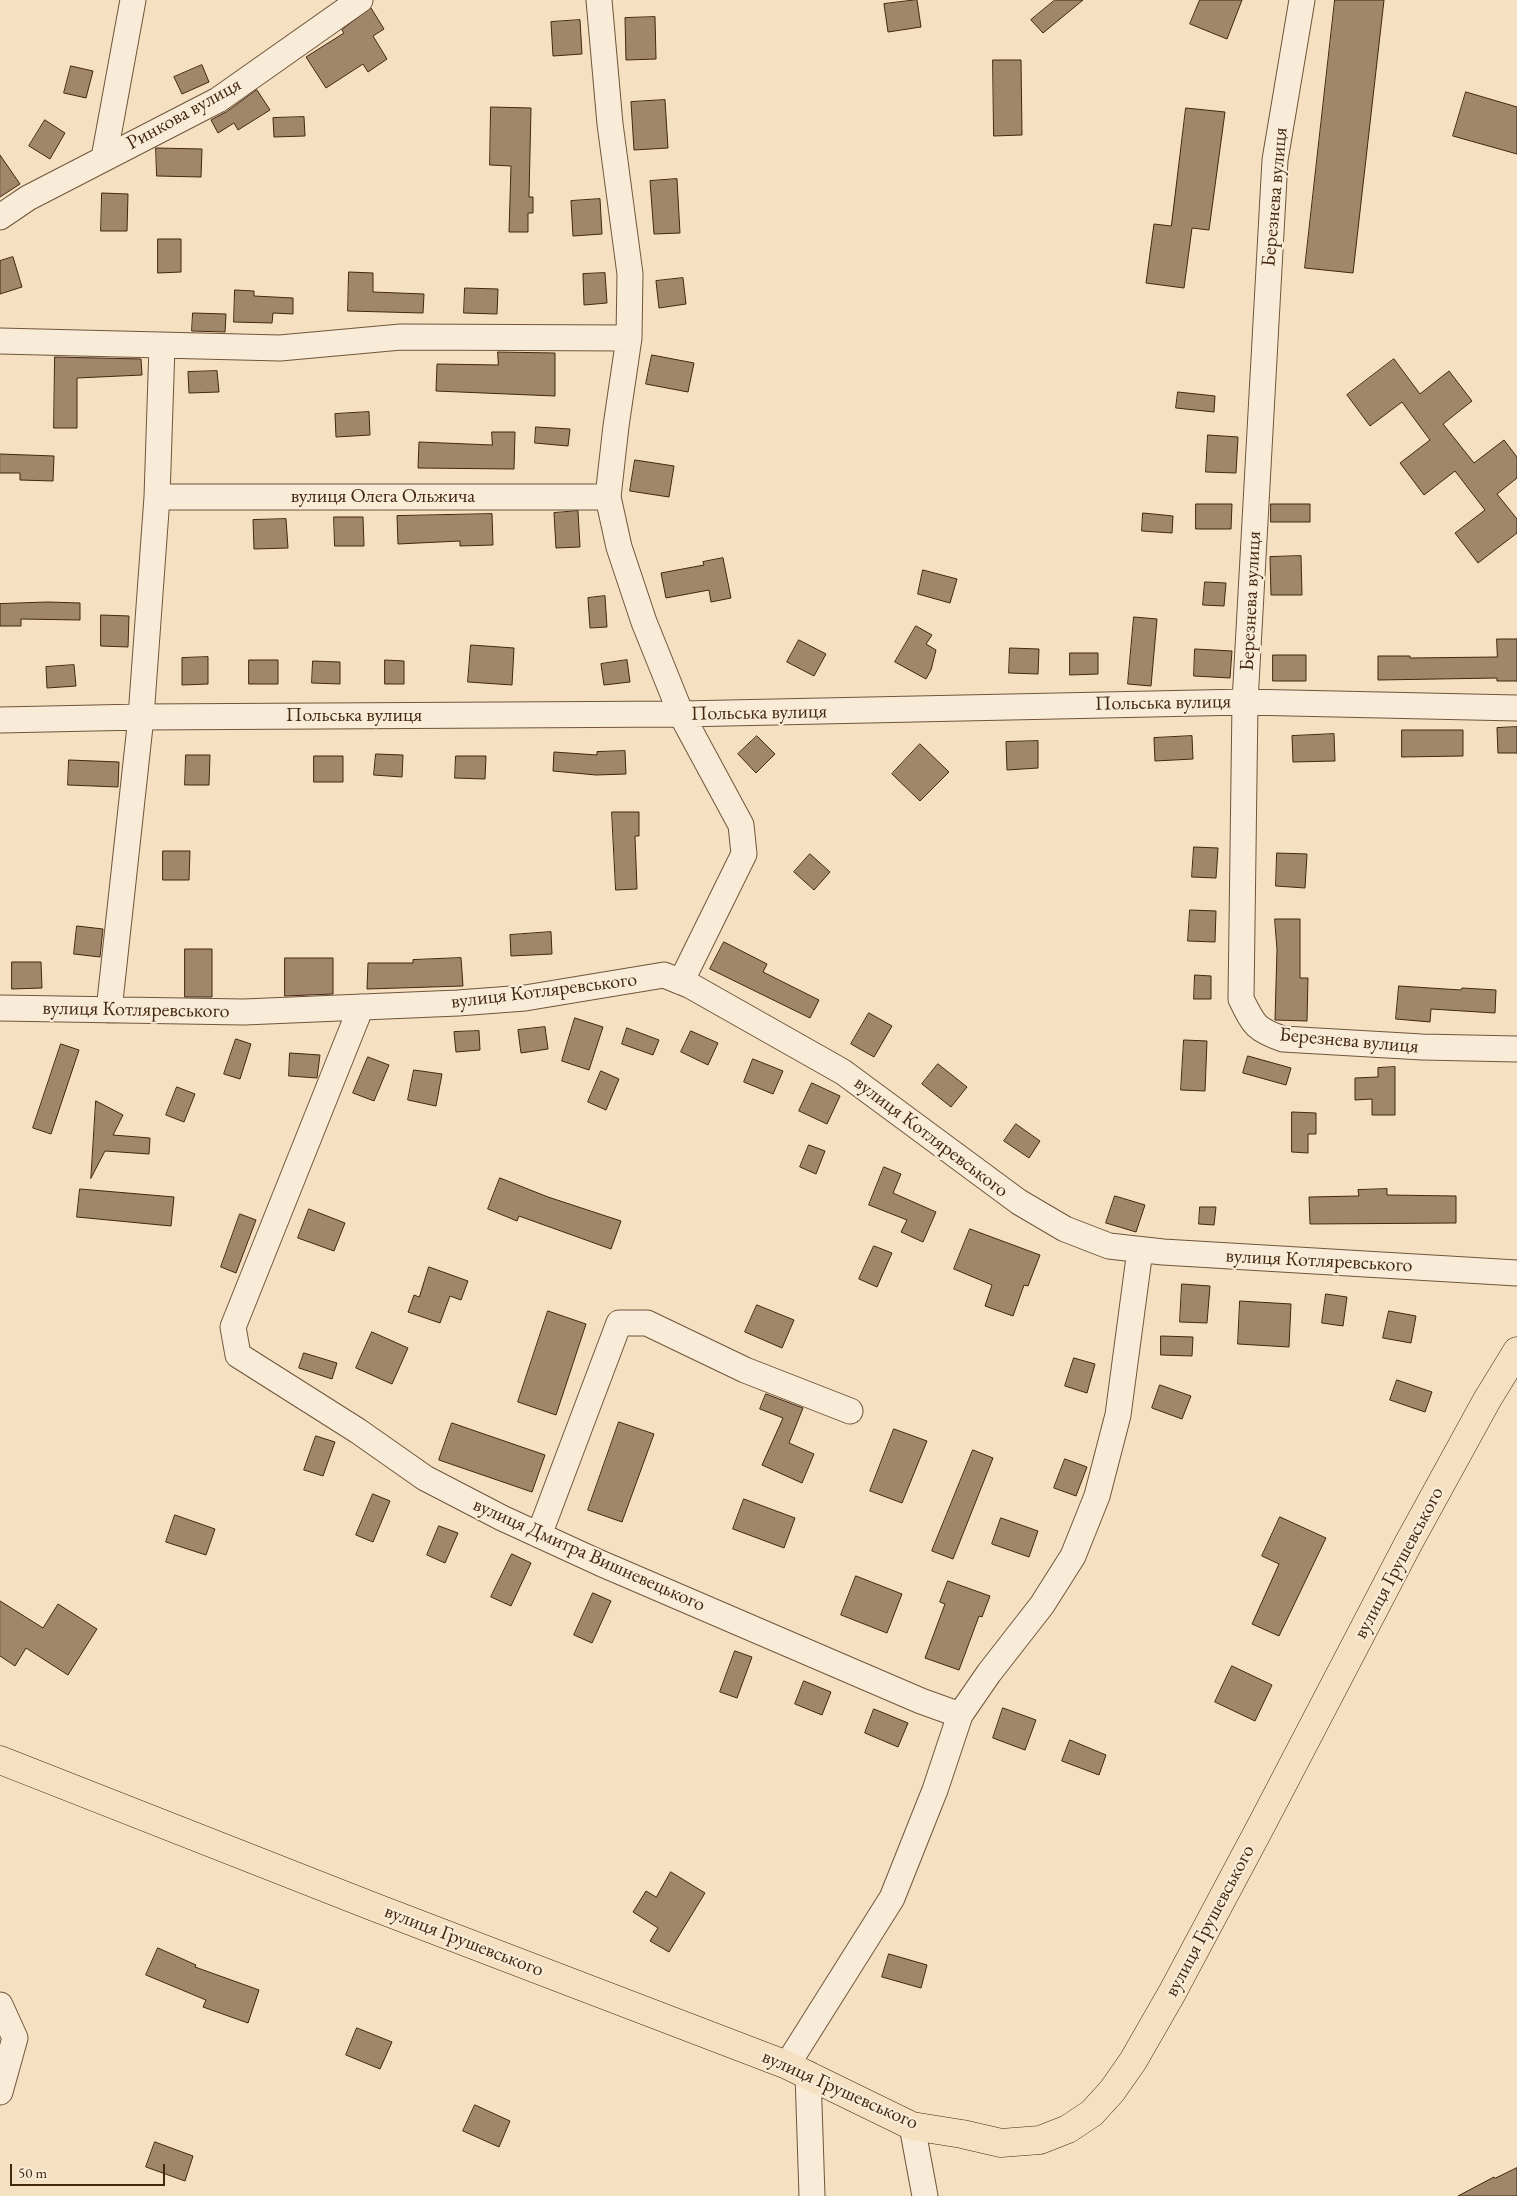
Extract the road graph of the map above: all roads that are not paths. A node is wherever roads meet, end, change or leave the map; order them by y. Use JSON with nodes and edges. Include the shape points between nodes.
{"nodes":[{"id":1,"x":133,"y":0,"type":"edge"},
{"id":2,"x":360,"y":0,"type":"edge"},
{"id":3,"x":599,"y":0,"type":"edge"},
{"id":4,"x":1302,"y":0,"type":"edge"},
{"id":5,"x":104,"y":158,"type":"junction"},
{"id":6,"x":0,"y":217,"type":"edge"},
{"id":7,"x":629,"y":338,"type":"junction"},
{"id":8,"x":0,"y":341,"type":"edge"},
{"id":9,"x":162,"y":346,"type":"junction"},
{"id":10,"x":157,"y":497,"type":"junction"},
{"id":11,"x":608,"y":497,"type":"junction"},
{"id":12,"x":1245,"y":702,"type":"junction"},
{"id":13,"x":1517,"y":708,"type":"edge"},
{"id":14,"x":681,"y":714,"type":"junction"},
{"id":15,"x":141,"y":716,"type":"junction"},
{"id":16,"x":0,"y":720,"type":"edge"},
{"id":17,"x":681,"y":982,"type":"junction"},
{"id":18,"x":361,"y":1007,"type":"junction"},
{"id":19,"x":0,"y":1008,"type":"edge"},
{"id":20,"x":109,"y":1010,"type":"junction"},
{"id":21,"x":1517,"y":1049,"type":"edge"},
{"id":22,"x":1140,"y":1250,"type":"junction"},
{"id":23,"x":1517,"y":1272,"type":"edge"},
{"id":24,"x":1517,"y":1351,"type":"edge"},
{"id":25,"x":850,"y":1411,"type":"dead end"},
{"id":26,"x":539,"y":1535,"type":"junction"},
{"id":27,"x":960,"y":1715,"type":"junction"},
{"id":28,"x":0,"y":1760,"type":"edge"},
{"id":29,"x":0,"y":2005,"type":"edge"},
{"id":30,"x":797,"y":2070,"type":"junction"},
{"id":31,"x":0,"y":2092,"type":"edge"},
{"id":32,"x":912,"y":2126,"type":"junction"},
{"id":33,"x":812,"y":2196,"type":"edge"},
{"id":34,"x":925,"y":2196,"type":"edge"}],
"edges":[{"from":1,"to":5,"type":"street"},
{"from":2,"to":5,"type":"street","name":"Ринкова вулиця","via":[[218,100]]},
{"from":3,"to":7,"type":"street","via":[[610,124],[630,274]]},
{"from":4,"to":12,"type":"street","name":"Березнева вулиця","via":[[1275,160]]},
{"from":5,"to":6,"type":"street","name":"Ринкова вулиця","via":[[28,198]]},
{"from":7,"to":9,"type":"street","via":[[401,337],[280,348]]},
{"from":7,"to":11,"type":"street"},
{"from":8,"to":9,"type":"street"},
{"from":9,"to":10,"type":"street"},
{"from":10,"to":11,"type":"street","name":"вулиця Олега Ольжича"},
{"from":10,"to":15,"type":"street"},
{"from":11,"to":14,"type":"street","via":[[619,547],[644,622]]},
{"from":12,"to":13,"type":"street","name":"Польська вулиця"},
{"from":12,"to":14,"type":"street","name":"Польська вулиця"},
{"from":12,"to":21,"type":"street","name":"Березнева вулиця","via":[[1240,999],[1252,1021],[1262,1032],[1283,1039],[1422,1048]]},
{"from":14,"to":15,"type":"street","name":"Польська вулиця"},
{"from":14,"to":17,"type":"street","via":[[741,825],[744,854]]},
{"from":15,"to":16,"type":"street","name":"Польська вулиця"},
{"from":15,"to":20,"type":"street"},
{"from":17,"to":18,"type":"street","name":"вулиця Котляревського","via":[[664,975],[525,998]]},
{"from":17,"to":22,"type":"street","name":"вулиця Котляревського","via":[[843,1072],[1019,1202],[1065,1229],[1109,1246]]},
{"from":18,"to":20,"type":"street","name":"вулиця Котляревського","via":[[244,1012]]},
{"from":18,"to":26,"type":"street","name":"вулиця Дмитра Вишневецького","via":[[233,1327],[238,1355],[425,1478]]},
{"from":19,"to":20,"type":"street","name":"вулиця Котляревського"},
{"from":22,"to":23,"type":"street","name":"вулиця Котляревського"},
{"from":22,"to":27,"type":"street","via":[[1118,1415],[1097,1496],[1068,1564],[1042,1605]]},
{"from":24,"to":32,"type":"main road","name":"вулиця Грушевського","via":[[1486,1400],[1408,1544],[1172,1993],[1134,2061],[1112,2091],[1092,2113],[1068,2129],[1040,2140],[1001,2143]]},
{"from":25,"to":26,"type":"street","via":[[745,1370],[647,1323],[619,1323]]},
{"from":26,"to":27,"type":"street","name":"вулиця Дмитра Вишневецького"},
{"from":27,"to":30,"type":"street","via":[[935,1790],[892,1898]]},
{"from":28,"to":30,"type":"main road","name":"вулиця Грушевського"},
{"from":29,"to":31,"type":"street","via":[[15,2038]]},
{"from":30,"to":32,"type":"main road","name":"вулиця Грушевського"},
{"from":30,"to":33,"type":"street"},
{"from":32,"to":34,"type":"street"}]}
